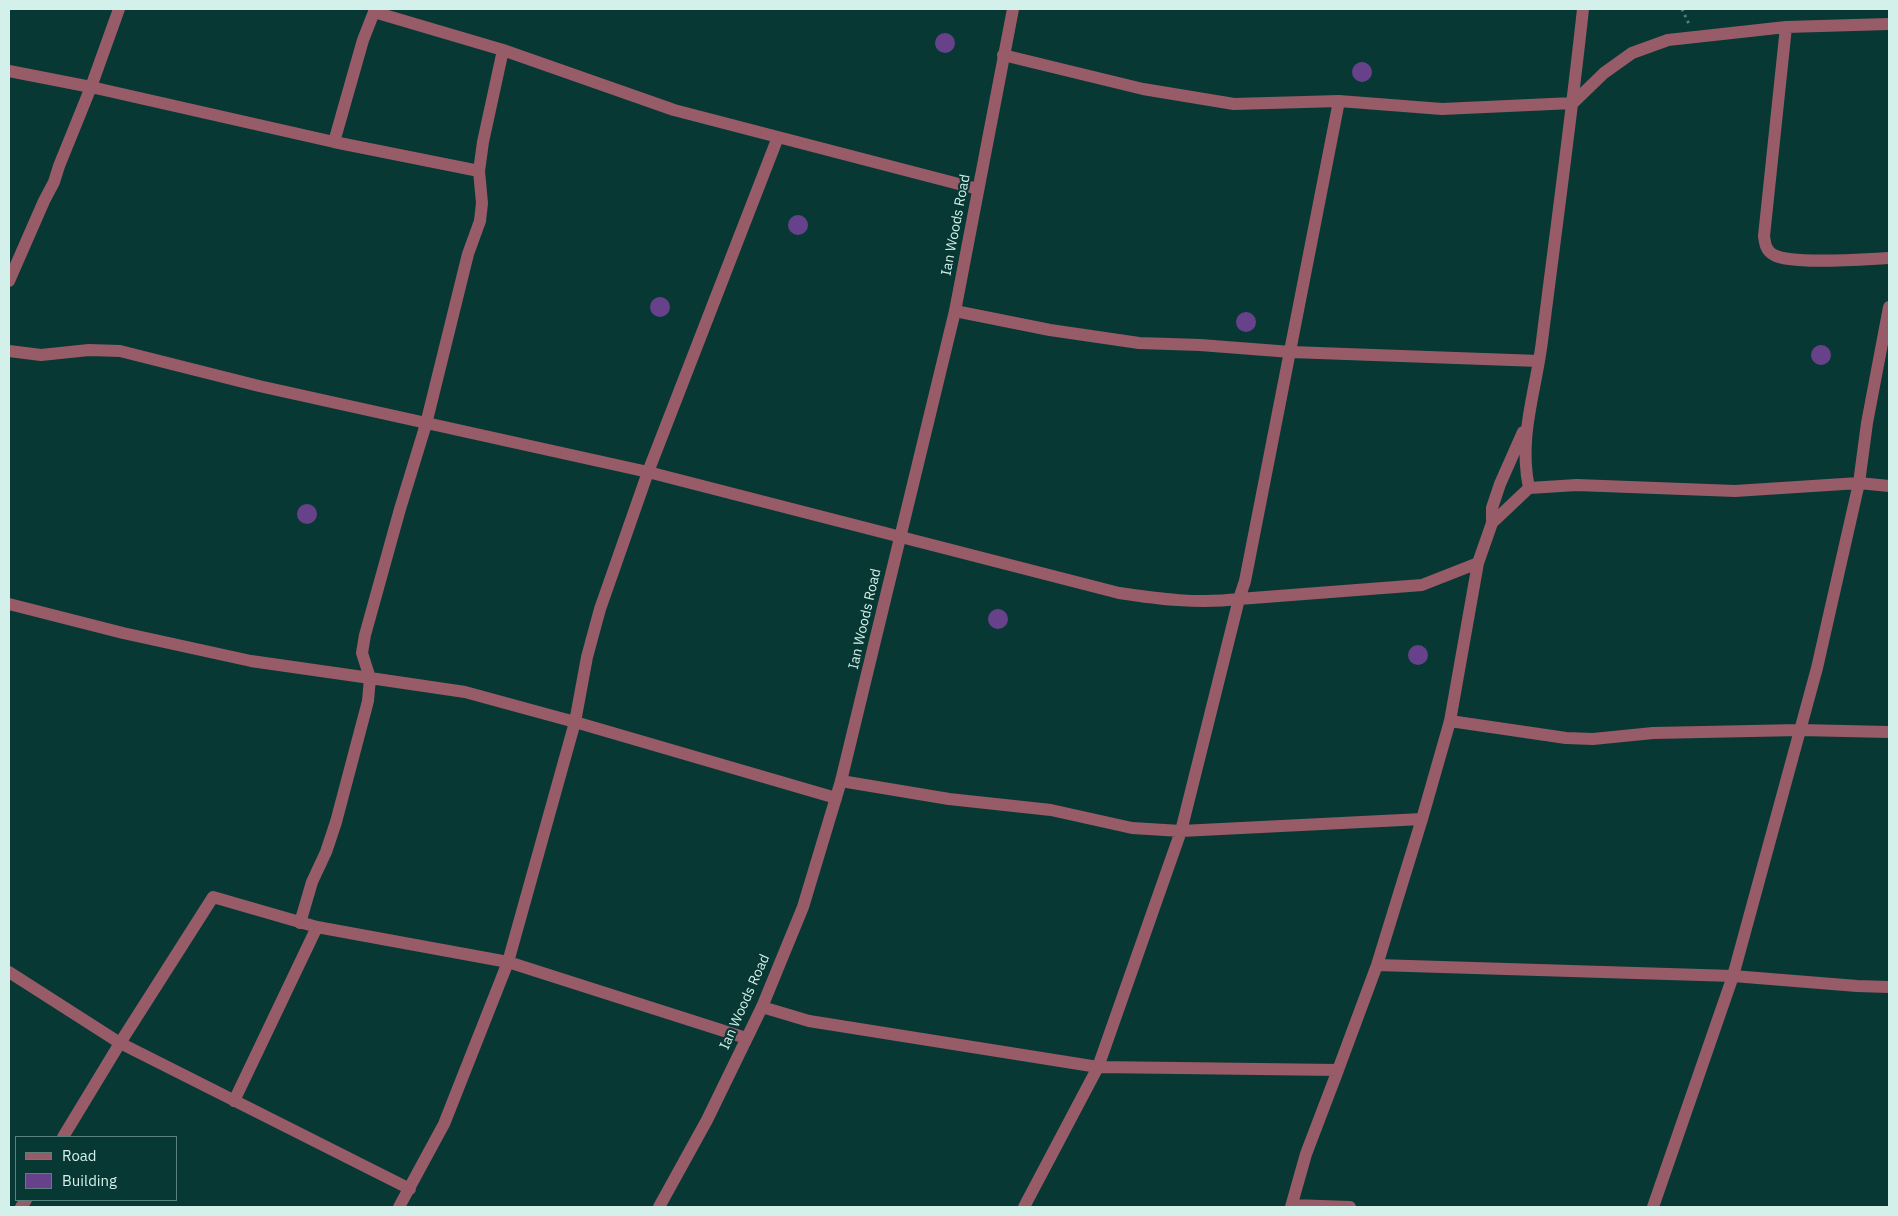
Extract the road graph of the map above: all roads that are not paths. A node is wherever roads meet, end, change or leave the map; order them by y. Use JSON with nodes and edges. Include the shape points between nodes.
{"nodes":[{"id":1,"x":119,"y":9,"type":"edge"},
{"id":2,"x":1013,"y":9,"type":"edge"},
{"id":3,"x":1583,"y":9,"type":"edge"},
{"id":4,"x":375,"y":10,"type":"edge"},
{"id":5,"x":1889,"y":24,"type":"edge"},
{"id":6,"x":1786,"y":27,"type":"junction"},
{"id":7,"x":503,"y":50,"type":"junction"},
{"id":8,"x":1004,"y":55,"type":"junction"},
{"id":9,"x":9,"y":71,"type":"edge"},
{"id":10,"x":91,"y":87,"type":"junction"},
{"id":11,"x":1339,"y":101,"type":"junction"},
{"id":12,"x":1573,"y":103,"type":"junction"},
{"id":13,"x":778,"y":137,"type":"junction"},
{"id":14,"x":334,"y":142,"type":"junction"},
{"id":15,"x":479,"y":171,"type":"junction"},
{"id":16,"x":978,"y":189,"type":"junction"},
{"id":17,"x":1889,"y":258,"type":"edge"},
{"id":18,"x":9,"y":281,"type":"edge"},
{"id":19,"x":1889,"y":307,"type":"edge"},
{"id":20,"x":955,"y":311,"type":"junction"},
{"id":21,"x":9,"y":351,"type":"edge"},
{"id":22,"x":1291,"y":352,"type":"junction"},
{"id":23,"x":1539,"y":362,"type":"junction"},
{"id":24,"x":426,"y":424,"type":"junction"},
{"id":25,"x":1526,"y":427,"type":"junction"},
{"id":26,"x":648,"y":472,"type":"junction"},
{"id":27,"x":1859,"y":483,"type":"junction"},
{"id":28,"x":1889,"y":486,"type":"edge"},
{"id":29,"x":1529,"y":488,"type":"junction"},
{"id":30,"x":1492,"y":523,"type":"junction"},
{"id":31,"x":899,"y":538,"type":"junction"},
{"id":32,"x":1478,"y":563,"type":"junction"},
{"id":33,"x":1239,"y":598,"type":"junction"},
{"id":34,"x":9,"y":604,"type":"edge"},
{"id":35,"x":370,"y":678,"type":"junction"},
{"id":36,"x":1450,"y":721,"type":"junction"},
{"id":37,"x":575,"y":722,"type":"junction"},
{"id":38,"x":1800,"y":730,"type":"junction"},
{"id":39,"x":1889,"y":732,"type":"edge"},
{"id":40,"x":841,"y":781,"type":"junction"},
{"id":41,"x":836,"y":798,"type":"junction"},
{"id":42,"x":1422,"y":819,"type":"junction"},
{"id":43,"x":1181,"y":831,"type":"junction"},
{"id":44,"x":300,"y":923,"type":"junction"},
{"id":45,"x":317,"y":927,"type":"junction"},
{"id":46,"x":508,"y":962,"type":"junction"},
{"id":47,"x":1378,"y":965,"type":"junction"},
{"id":48,"x":9,"y":972,"type":"edge"},
{"id":49,"x":1733,"y":976,"type":"junction"},
{"id":50,"x":1889,"y":987,"type":"edge"},
{"id":51,"x":762,"y":1007,"type":"junction"},
{"id":52,"x":746,"y":1038,"type":"junction"},
{"id":53,"x":120,"y":1043,"type":"junction"},
{"id":54,"x":1098,"y":1067,"type":"junction"},
{"id":55,"x":1338,"y":1070,"type":"junction"},
{"id":56,"x":234,"y":1101,"type":"junction"},
{"id":57,"x":64,"y":1136,"type":"edge"},
{"id":58,"x":410,"y":1189,"type":"junction"},
{"id":59,"x":1291,"y":1206,"type":"edge"},
{"id":60,"x":399,"y":1207,"type":"edge"},
{"id":61,"x":659,"y":1207,"type":"edge"},
{"id":62,"x":1024,"y":1207,"type":"edge"},
{"id":63,"x":1350,"y":1207,"type":"edge"},
{"id":64,"x":1653,"y":1207,"type":"edge"}],
"edges":[{"from":1,"to":10,"type":"street"},
{"from":2,"to":8,"type":"street","name":"Ian Woods Road"},
{"from":3,"to":12,"type":"street"},
{"from":4,"to":7,"type":"street"},
{"from":4,"to":14,"type":"street","via":[[363,40]]},
{"from":5,"to":6,"type":"street"},
{"from":6,"to":12,"type":"street","via":[[1668,40],[1632,53],[1604,73]]},
{"from":6,"to":17,"type":"street","via":[[1764,236],[1766,247],[1774,255],[1790,260]]},
{"from":7,"to":13,"type":"street","via":[[674,110]]},
{"from":7,"to":15,"type":"street"},
{"from":8,"to":11,"type":"street","via":[[1143,89],[1234,104]]},
{"from":8,"to":16,"type":"street","name":"Ian Woods Road"},
{"from":9,"to":10,"type":"street"},
{"from":10,"to":14,"type":"street"},
{"from":10,"to":18,"type":"street","via":[[54,182]]},
{"from":11,"to":12,"type":"street","via":[[1442,109]]},
{"from":11,"to":22,"type":"street"},
{"from":12,"to":23,"type":"street"},
{"from":13,"to":16,"type":"street"},
{"from":13,"to":26,"type":"street"},
{"from":14,"to":15,"type":"street"},
{"from":15,"to":24,"type":"street","via":[[480,221],[468,254]]},
{"from":16,"to":20,"type":"street","name":"Ian Woods Road"},
{"from":19,"to":27,"type":"street"},
{"from":20,"to":22,"type":"street","via":[[1139,343]]},
{"from":20,"to":31,"type":"street","name":"Ian Woods Road"},
{"from":21,"to":24,"type":"street","via":[[41,355],[89,350],[120,351]]},
{"from":22,"to":23,"type":"street"},
{"from":22,"to":33,"type":"street"},
{"from":23,"to":25,"type":"street"},
{"from":24,"to":26,"type":"street"},
{"from":24,"to":35,"type":"street","via":[[365,635],[362,653]]},
{"from":25,"to":29,"type":"street","via":[[1525,469]]},
{"from":25,"to":30,"type":"street","via":[[1500,484],[1492,508]]},
{"from":26,"to":31,"type":"street"},
{"from":26,"to":37,"type":"street","via":[[600,609]]},
{"from":27,"to":28,"type":"street"},
{"from":27,"to":29,"type":"street","via":[[1735,492],[1577,485]]},
{"from":27,"to":38,"type":"street"},
{"from":29,"to":30,"type":"street"},
{"from":30,"to":32,"type":"street"},
{"from":31,"to":33,"type":"street","via":[[1119,593],[1175,601],[1212,602]]},
{"from":31,"to":40,"type":"street","name":"Ian Woods Road"},
{"from":32,"to":33,"type":"street","via":[[1422,585]]},
{"from":32,"to":36,"type":"street"},
{"from":33,"to":43,"type":"street"},
{"from":34,"to":35,"type":"street","via":[[251,661]]},
{"from":35,"to":37,"type":"street","via":[[465,692]]},
{"from":35,"to":44,"type":"street","via":[[368,701],[336,822]]},
{"from":36,"to":38,"type":"street","via":[[1593,739],[1653,733]]},
{"from":36,"to":42,"type":"street"},
{"from":37,"to":41,"type":"street"},
{"from":37,"to":46,"type":"street"},
{"from":38,"to":39,"type":"street"},
{"from":38,"to":49,"type":"street"},
{"from":40,"to":41,"type":"street","name":"Ian Woods Road"},
{"from":40,"to":43,"type":"street","via":[[949,799],[1051,810],[1132,828]]},
{"from":41,"to":51,"type":"street","name":"Ian Woods Road","via":[[803,907]]},
{"from":42,"to":43,"type":"street"},
{"from":42,"to":47,"type":"street"},
{"from":43,"to":54,"type":"street"},
{"from":44,"to":45,"type":"street"},
{"from":44,"to":53,"type":"street","via":[[213,897]]},
{"from":45,"to":46,"type":"street"},
{"from":45,"to":56,"type":"street"},
{"from":46,"to":52,"type":"street"},
{"from":46,"to":58,"type":"street","via":[[444,1124]]},
{"from":47,"to":49,"type":"street"},
{"from":47,"to":55,"type":"street"},
{"from":48,"to":53,"type":"street"},
{"from":49,"to":50,"type":"street"},
{"from":49,"to":64,"type":"street"},
{"from":51,"to":52,"type":"street","name":"Ian Woods Road"},
{"from":51,"to":54,"type":"street","via":[[809,1021]]},
{"from":52,"to":61,"type":"street","name":"Ian Woods Road","via":[[707,1120]]},
{"from":53,"to":56,"type":"street"},
{"from":53,"to":57,"type":"street"},
{"from":54,"to":55,"type":"street"},
{"from":54,"to":62,"type":"street"},
{"from":55,"to":59,"type":"street","via":[[1306,1154]]},
{"from":56,"to":58,"type":"street"},
{"from":58,"to":60,"type":"street"},
{"from":59,"to":63,"type":"street"}]}
